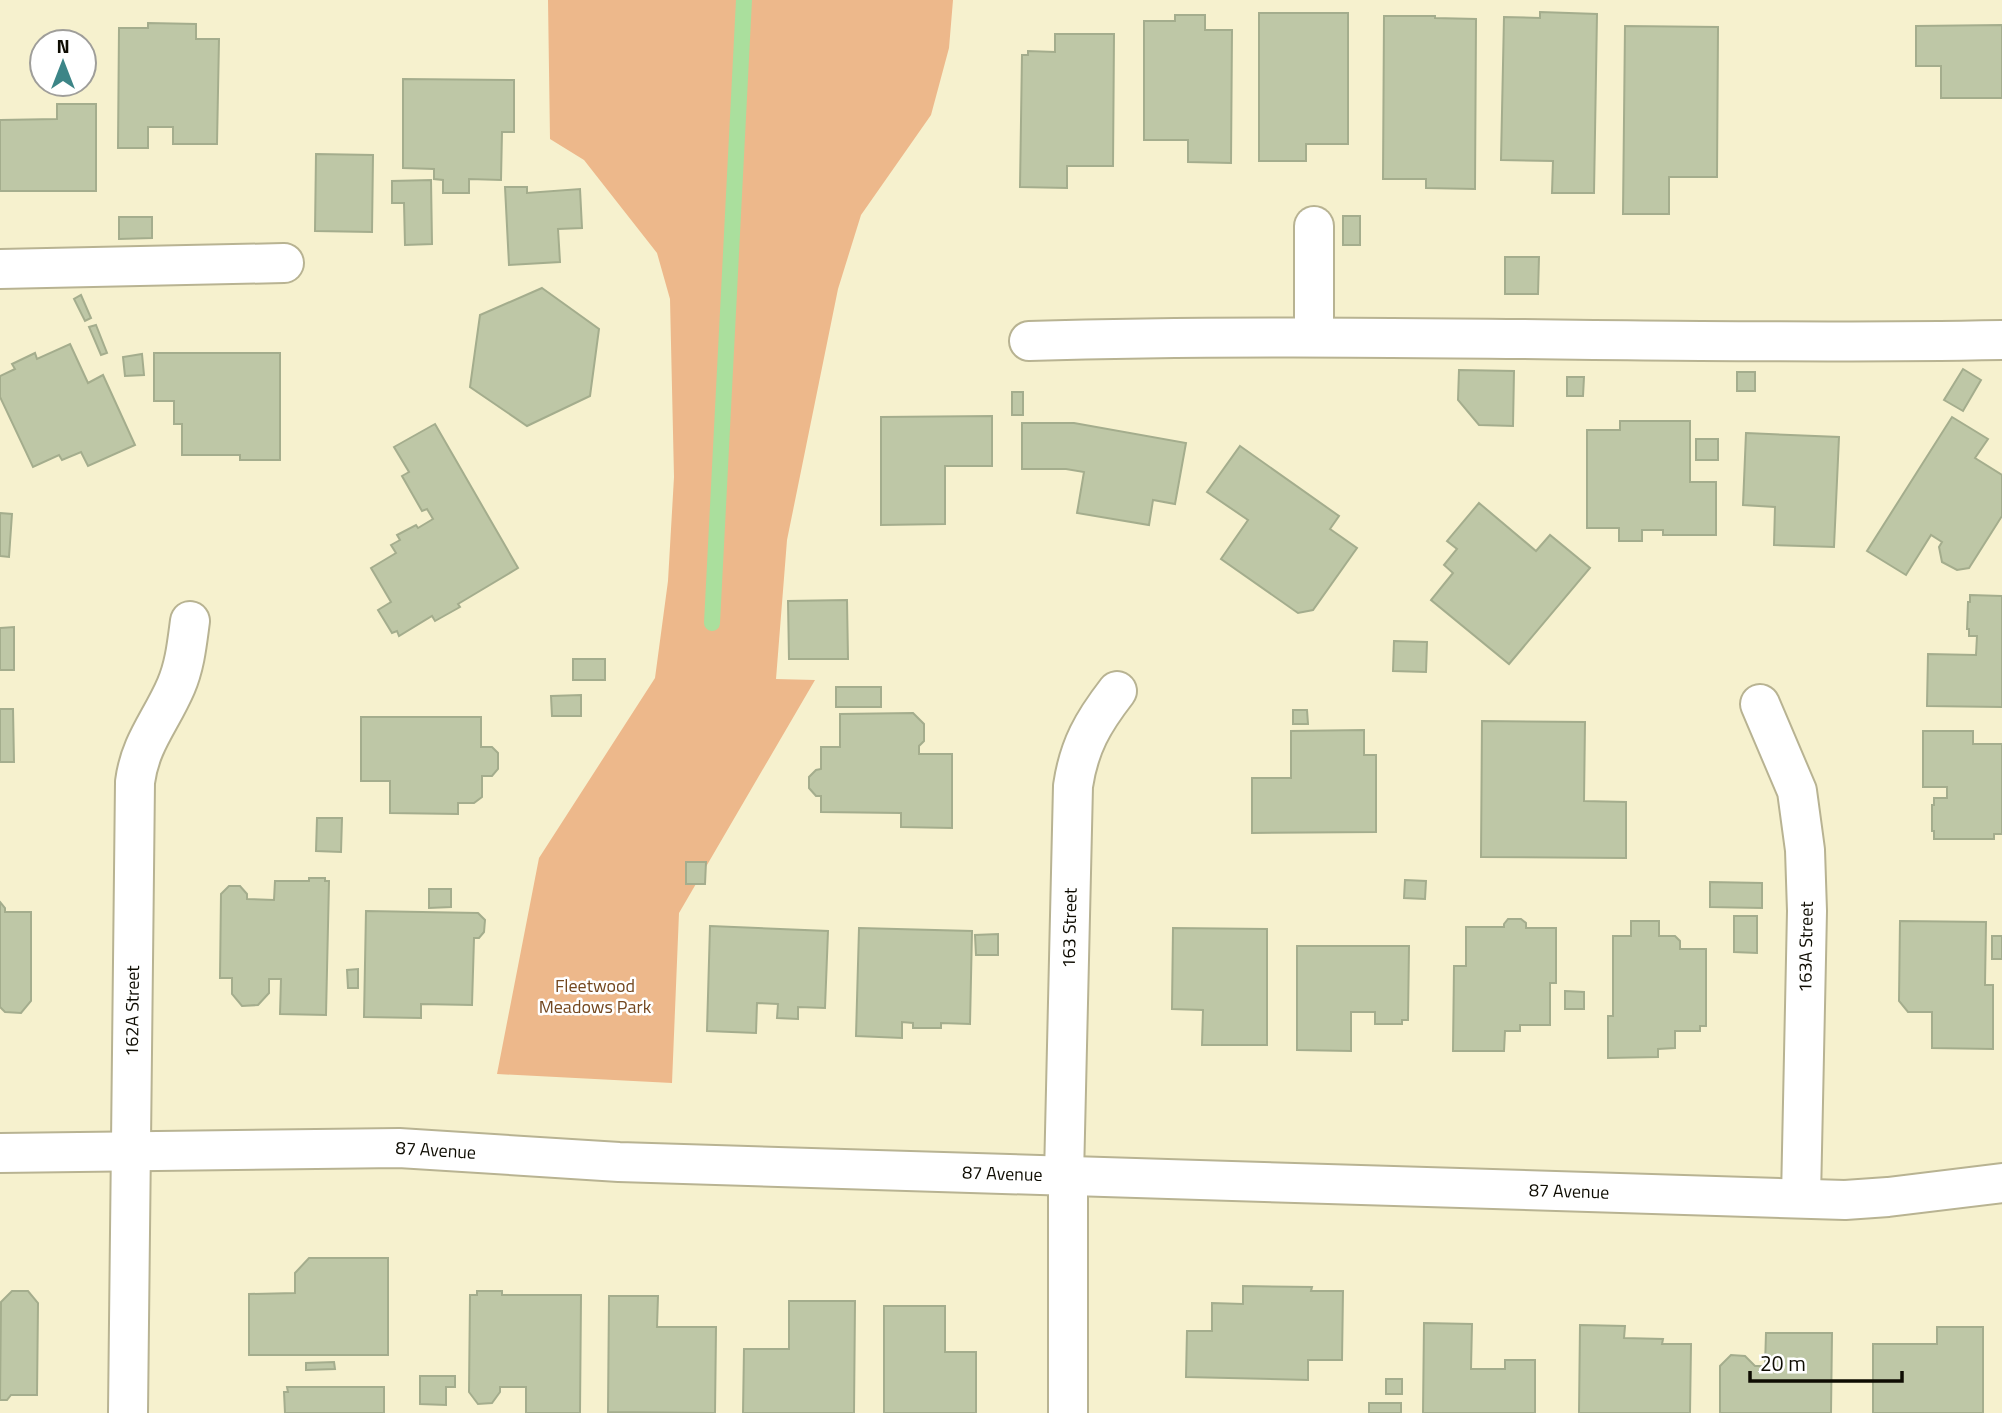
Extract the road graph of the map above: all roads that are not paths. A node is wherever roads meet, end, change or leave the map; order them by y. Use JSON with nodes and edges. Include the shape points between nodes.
{"nodes":[{"id":1,"x":1314,"y":226,"type":"dead end"},
{"id":2,"x":284,"y":263,"type":"dead end"},
{"id":3,"x":0,"y":269,"type":"edge"},
{"id":4,"x":1314,"y":337,"type":"junction"},
{"id":5,"x":2002,"y":340,"type":"edge"},
{"id":6,"x":1029,"y":341,"type":"dead end"},
{"id":7,"x":190,"y":621,"type":"dead end"},
{"id":8,"x":1117,"y":691,"type":"dead end"},
{"id":9,"x":1760,"y":704,"type":"dead end"},
{"id":10,"x":131,"y":1152,"type":"junction"},
{"id":11,"x":0,"y":1153,"type":"edge"},
{"id":12,"x":1066,"y":1176,"type":"junction"},
{"id":13,"x":2002,"y":1183,"type":"edge"},
{"id":14,"x":1801,"y":1198,"type":"junction"},
{"id":15,"x":128,"y":1413,"type":"edge"},
{"id":16,"x":1068,"y":1413,"type":"edge"}],
"edges":[{"from":1,"to":4,"type":"street"},
{"from":2,"to":3,"type":"street"},
{"from":4,"to":5,"type":"street"},
{"from":4,"to":6,"type":"street"},
{"from":7,"to":10,"type":"street","name":"162A Street","via":[[177,685],[142,749],[135,782]]},
{"from":8,"to":12,"type":"street","name":"163 Street","via":[[1087,735],[1073,786]]},
{"from":9,"to":14,"type":"street","name":"163A Street","via":[[1797,791],[1805,850]]},
{"from":10,"to":11,"type":"street","name":"87 Avenue"},
{"from":10,"to":12,"type":"street","name":"87 Avenue","via":[[373,1147],[619,1162]]},
{"from":10,"to":15,"type":"street","name":"162A Street"},
{"from":12,"to":14,"type":"street","name":"87 Avenue"},
{"from":12,"to":16,"type":"street","name":"163 Street"},
{"from":13,"to":14,"type":"street","name":"87 Avenue","via":[[1877,1198]]}]}
